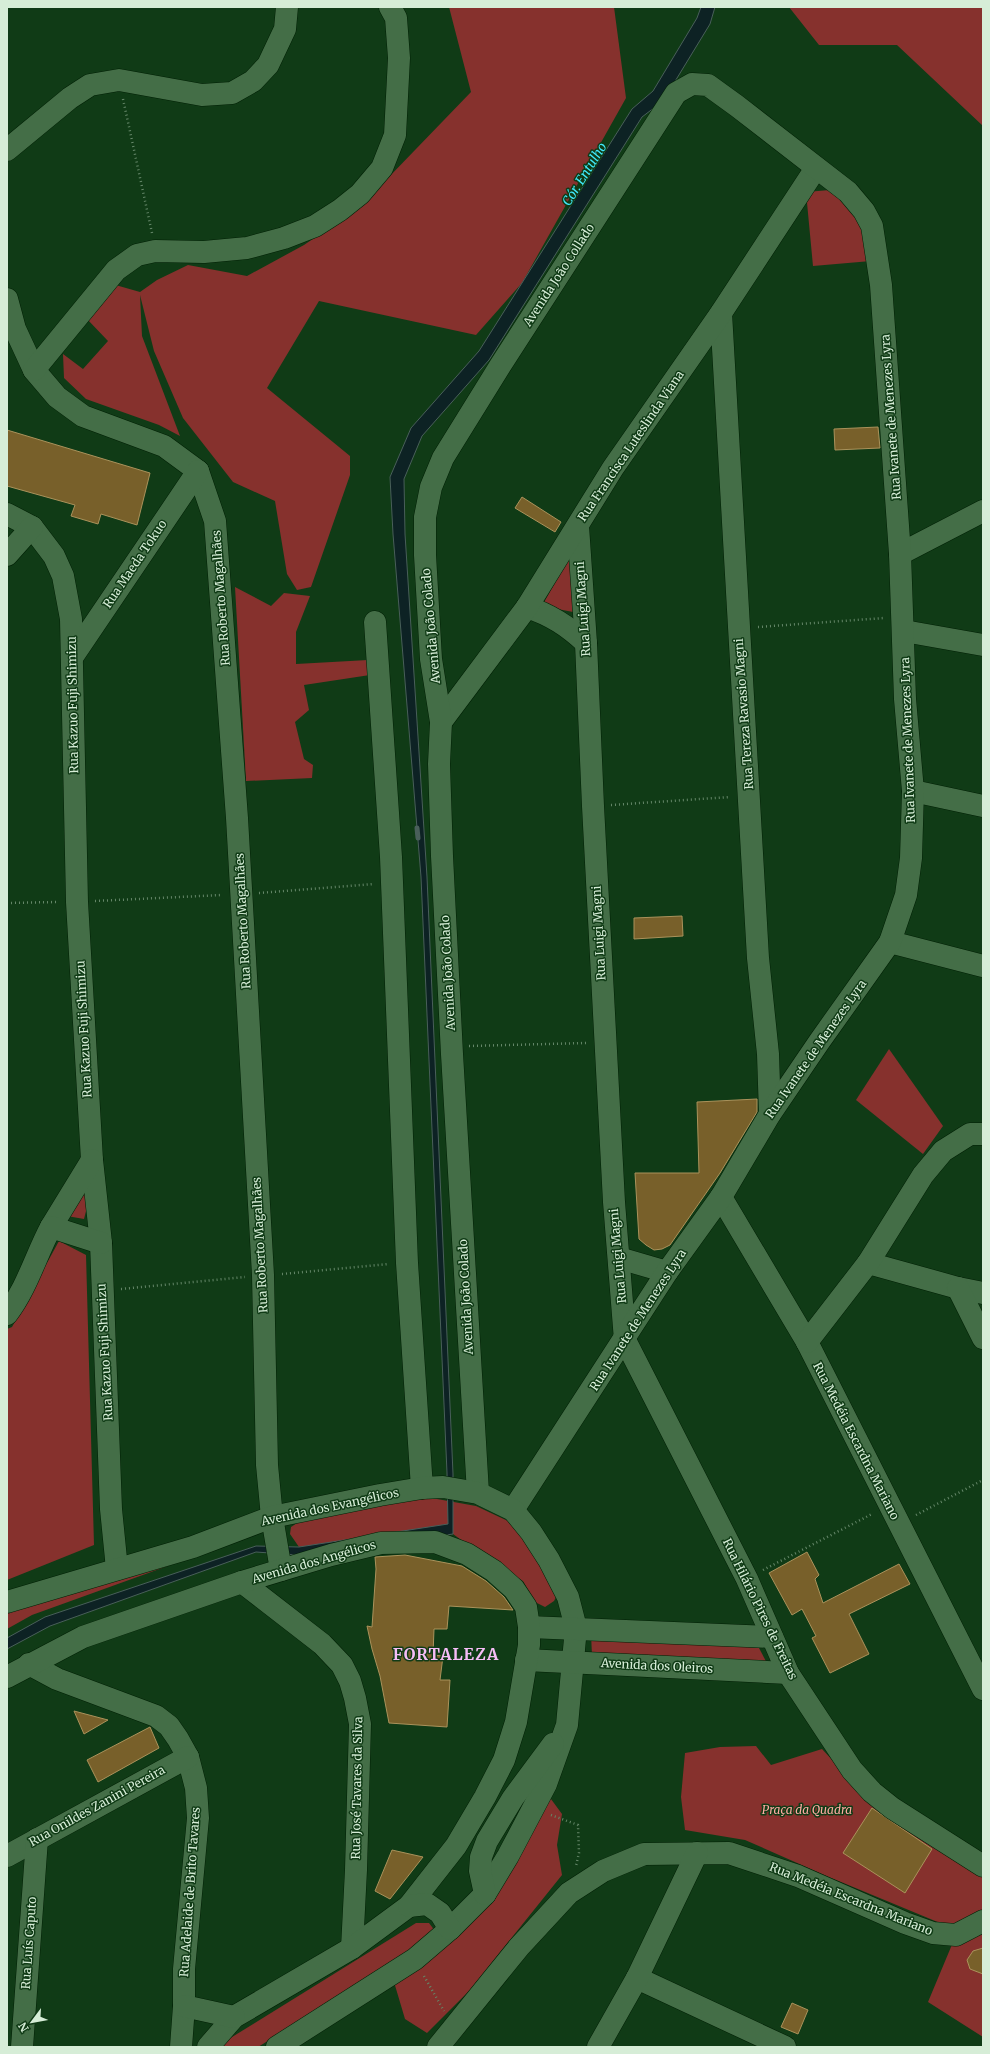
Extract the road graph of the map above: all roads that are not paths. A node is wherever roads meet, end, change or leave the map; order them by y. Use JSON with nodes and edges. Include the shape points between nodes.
{"nodes":[{"id":1,"x":287,"y":7,"type":"edge"},
{"id":2,"x":390,"y":7,"type":"edge"},
{"id":3,"x":676,"y":93,"type":"joint"},
{"id":4,"x":7,"y":150,"type":"edge"},
{"id":5,"x":816,"y":168,"type":"junction"},
{"id":6,"x":7,"y":299,"type":"edge"},
{"id":7,"x":721,"y":313,"type":"junction"},
{"id":8,"x":34,"y":370,"type":"junction"},
{"id":9,"x":443,"y":458,"type":"joint"},
{"id":10,"x":198,"y":471,"type":"junction"},
{"id":11,"x":983,"y":511,"type":"edge"},
{"id":12,"x":7,"y":514,"type":"edge"},
{"id":13,"x":578,"y":526,"type":"junction"},
{"id":14,"x":32,"y":527,"type":"junction"},
{"id":15,"x":900,"y":554,"type":"junction"},
{"id":16,"x":7,"y":555,"type":"edge"},
{"id":17,"x":527,"y":607,"type":"junction"},
{"id":18,"x":375,"y":622,"type":"dead end"},
{"id":19,"x":903,"y":624,"type":"junction"},
{"id":20,"x":586,"y":643,"type":"junction"},
{"id":21,"x":983,"y":645,"type":"edge"},
{"id":22,"x":73,"y":656,"type":"junction"},
{"id":23,"x":441,"y":722,"type":"junction"},
{"id":24,"x":913,"y":791,"type":"junction"},
{"id":25,"x":983,"y":806,"type":"edge"},
{"id":26,"x":890,"y":942,"type":"junction"},
{"id":27,"x":983,"y":966,"type":"edge"},
{"id":28,"x":770,"y":1114,"type":"junction"},
{"id":29,"x":983,"y":1134,"type":"edge"},
{"id":30,"x":92,"y":1160,"type":"junction"},
{"id":31,"x":721,"y":1197,"type":"junction"},
{"id":32,"x":51,"y":1227,"type":"junction"},
{"id":33,"x":101,"y":1243,"type":"junction"},
{"id":34,"x":619,"y":1258,"type":"junction"},
{"id":35,"x":868,"y":1264,"type":"junction"},
{"id":36,"x":667,"y":1272,"type":"junction"},
{"id":37,"x":958,"y":1288,"type":"junction"},
{"id":38,"x":983,"y":1293,"type":"edge"},
{"id":39,"x":7,"y":1314,"type":"edge"},
{"id":40,"x":983,"y":1338,"type":"edge"},
{"id":41,"x":625,"y":1340,"type":"junction"},
{"id":42,"x":807,"y":1342,"type":"junction"},
{"id":43,"x":422,"y":1488,"type":"junction"},
{"id":44,"x":478,"y":1493,"type":"junction"},
{"id":45,"x":513,"y":1510,"type":"junction"},
{"id":46,"x":272,"y":1517,"type":"junction"},
{"id":47,"x":117,"y":1569,"type":"junction"},
{"id":48,"x":281,"y":1570,"type":"junction"},
{"id":49,"x":242,"y":1582,"type":"junction"},
{"id":50,"x":7,"y":1602,"type":"edge"},
{"id":51,"x":529,"y":1627,"type":"junction"},
{"id":52,"x":576,"y":1628,"type":"junction"},
{"id":53,"x":772,"y":1637,"type":"junction"},
{"id":54,"x":65,"y":1645,"type":"junction"},
{"id":55,"x":526,"y":1660,"type":"junction"},
{"id":56,"x":574,"y":1661,"type":"junction"},
{"id":57,"x":29,"y":1664,"type":"junction"},
{"id":58,"x":788,"y":1673,"type":"junction"},
{"id":59,"x":7,"y":1677,"type":"edge"},
{"id":60,"x":75,"y":1685,"type":"junction"},
{"id":61,"x":983,"y":1689,"type":"edge"},
{"id":62,"x":567,"y":1725,"type":"junction"},
{"id":63,"x":188,"y":1757,"type":"junction"},
{"id":64,"x":37,"y":1839,"type":"junction"},
{"id":65,"x":697,"y":1853,"type":"junction"},
{"id":66,"x":7,"y":1856,"type":"edge"},
{"id":67,"x":983,"y":1866,"type":"edge"},
{"id":68,"x":485,"y":1894,"type":"junction"},
{"id":69,"x":409,"y":1906,"type":"junction"},
{"id":70,"x":983,"y":1921,"type":"edge"},
{"id":71,"x":450,"y":1929,"type":"junction"},
{"id":72,"x":352,"y":1948,"type":"junction"},
{"id":73,"x":637,"y":1978,"type":"junction"},
{"id":74,"x":184,"y":2006,"type":"junction"},
{"id":75,"x":234,"y":2016,"type":"junction"},
{"id":76,"x":22,"y":2047,"type":"edge"},
{"id":77,"x":181,"y":2047,"type":"edge"},
{"id":78,"x":208,"y":2047,"type":"edge"},
{"id":79,"x":277,"y":2047,"type":"edge"},
{"id":80,"x":438,"y":2047,"type":"edge"},
{"id":81,"x":598,"y":2047,"type":"edge"},
{"id":82,"x":785,"y":2047,"type":"edge"}],
"edges":[{"from":1,"to":4,"type":"street","via":[[285,29],[268,65],[253,81],[232,93],[202,95],[119,80],[90,85]]},
{"from":2,"to":8,"type":"street","via":[[396,18],[399,58],[395,135],[382,168],[360,194],[315,226],[284,238],[247,248],[204,252],[156,251],[137,255],[116,270]]},
{"from":3,"to":5,"type":"street","name":"Rua Ivanete de Menezes Lyra","via":[[692,84],[708,85]]},
{"from":3,"to":9,"type":"street","name":"Avenida João Collado"},
{"from":5,"to":7,"type":"street","name":"Rua Francisca Luteslinda Viana"},
{"from":5,"to":15,"type":"street","name":"Rua Ivanete de Menezes Lyra","via":[[848,192],[864,211],[872,226],[881,284]]},
{"from":6,"to":8,"type":"street","via":[[16,329]]},
{"from":7,"to":13,"type":"street","name":"Rua Francisca Luteslinda Viana","via":[[613,468]]},
{"from":7,"to":28,"type":"street","name":"Rua Tereza Ravasio Magni","via":[[758,958],[768,1054]]},
{"from":8,"to":10,"type":"street","via":[[57,397],[83,416],[164,446]]},
{"from":9,"to":23,"type":"street","name":"Avenida João Colado","via":[[431,487],[426,509],[425,555],[431,659]]},
{"from":10,"to":22,"type":"street","name":"Rua Maeda Tokuo"},
{"from":10,"to":46,"type":"street","name":"Rua Roberto Magalhães","via":[[215,521],[241,894],[263,1275],[267,1465]]},
{"from":11,"to":15,"type":"street"},
{"from":12,"to":14,"type":"street","name":"Rua Kazuo Fuji Shimizu"},
{"from":13,"to":17,"type":"street","name":"Rua Francisca Luteslinda Viana"},
{"from":13,"to":20,"type":"street","name":"Rua Luigi Magni"},
{"from":14,"to":16,"type":"street"},
{"from":14,"to":22,"type":"street","name":"Rua Kazuo Fuji Shimizu","via":[[54,556],[63,576],[69,604]]},
{"from":15,"to":19,"type":"street","name":"Rua Ivanete de Menezes Lyra"},
{"from":17,"to":20,"type":"street","via":[[564,624]]},
{"from":17,"to":23,"type":"street","name":"Rua Francisca Luteslinda Viana"},
{"from":18,"to":43,"type":"street","via":[[391,883],[407,1263]]},
{"from":19,"to":21,"type":"street"},
{"from":19,"to":24,"type":"street","name":"Rua Ivanete de Menezes Lyra","via":[[905,699]]},
{"from":20,"to":34,"type":"street","name":"Rua Luigi Magni","via":[[592,806]]},
{"from":22,"to":30,"type":"street","name":"Rua Kazuo Fuji Shimizu","via":[[77,902]]},
{"from":23,"to":44,"type":"street","name":"Avenida João Colado","via":[[439,764],[452,1046]]},
{"from":24,"to":25,"type":"street"},
{"from":24,"to":26,"type":"street","name":"Rua Ivanete de Menezes Lyra","via":[[911,858],[906,895]]},
{"from":26,"to":27,"type":"street"},
{"from":26,"to":28,"type":"street","name":"Rua Ivanete de Menezes Lyra"},
{"from":28,"to":31,"type":"street","name":"Rua Ivanete de Menezes Lyra"},
{"from":29,"to":35,"type":"street","via":[[970,1134],[943,1151],[923,1175]]},
{"from":30,"to":32,"type":"street"},
{"from":30,"to":33,"type":"street","name":"Rua Kazuo Fuji Shimizu"},
{"from":31,"to":36,"type":"street","name":"Rua Ivanete de Menezes Lyra"},
{"from":31,"to":42,"type":"street","name":"Rua Medéia Escardna Mariano"},
{"from":32,"to":33,"type":"street"},
{"from":32,"to":39,"type":"street","via":[[27,1280]]},
{"from":33,"to":47,"type":"street","name":"Rua Kazuo Fuji Shimizu","via":[[111,1509]]},
{"from":34,"to":36,"type":"street"},
{"from":34,"to":41,"type":"street","name":"Rua Luigi Magni"},
{"from":35,"to":37,"type":"street"},
{"from":35,"to":42,"type":"street"},
{"from":36,"to":41,"type":"street","name":"Rua Ivanete de Menezes Lyra"},
{"from":37,"to":38,"type":"street"},
{"from":37,"to":40,"type":"street"},
{"from":41,"to":45,"type":"street","name":"Rua Ivanete de Menezes Lyra"},
{"from":41,"to":53,"type":"street","name":"Rua Hilário Pires de Freitas","via":[[747,1579]]},
{"from":42,"to":61,"type":"street","name":"Rua Medéia Escardna Mariano"},
{"from":43,"to":44,"type":"street","name":"Avenida dos Evangélicos","via":[[443,1487]]},
{"from":43,"to":46,"type":"street","name":"Avenida dos Evangélicos"},
{"from":44,"to":45,"type":"street","name":"Avenida dos Evangélicos"},
{"from":45,"to":52,"type":"street","via":[[549,1560],[568,1597]]},
{"from":46,"to":47,"type":"street","name":"Avenida dos Evangélicos","via":[[193,1547]]},
{"from":46,"to":48,"type":"street","name":"Rua Roberto Magalhães"},
{"from":47,"to":50,"type":"street","name":"Avenida dos Evangélicos"},
{"from":48,"to":49,"type":"street","name":"Avenida dos Angélicos"},
{"from":48,"to":51,"type":"street","name":"Avenida dos Angélicos","via":[[331,1554],[381,1543],[435,1542],[467,1554],[494,1571],[514,1589],[526,1608]]},
{"from":49,"to":54,"type":"street","name":"Avenida dos Angélicos"},
{"from":49,"to":72,"type":"street","name":"Rua José Tavares da Silva","via":[[322,1644],[342,1665],[350,1680],[360,1724]]},
{"from":51,"to":52,"type":"street"},
{"from":51,"to":55,"type":"street","name":"Avenida dos Angélicos"},
{"from":52,"to":53,"type":"street"},
{"from":52,"to":56,"type":"street"},
{"from":53,"to":58,"type":"street","name":"Rua Hilário Pires de Freitas"},
{"from":54,"to":57,"type":"street","name":"Avenida dos Angélicos"},
{"from":54,"to":60,"type":"street","via":[[62,1663]]},
{"from":55,"to":56,"type":"street","name":"Avenida dos Oleiros"},
{"from":55,"to":69,"type":"street","name":"Avenida dos Angélicos","via":[[516,1722],[504,1760],[456,1846]]},
{"from":56,"to":58,"type":"street","name":"Avenida dos Oleiros"},
{"from":56,"to":62,"type":"street"},
{"from":57,"to":59,"type":"street","name":"Avenida dos Angélicos"},
{"from":57,"to":60,"type":"street","name":"Rua Adelaide de Brito Tavares","via":[[57,1679]]},
{"from":58,"to":67,"type":"street","name":"Rua Hilário Pires de Freitas","via":[[852,1770],[872,1792]]},
{"from":60,"to":63,"type":"street","name":"Rua Adelaide de Brito Tavares","via":[[156,1716],[169,1726]]},
{"from":62,"to":68,"type":"street","via":[[546,1784]]},
{"from":62,"to":68,"type":"street","via":[[513,1798],[487,1841],[481,1857],[480,1871]]},
{"from":63,"to":64,"type":"street","name":"Rua Onildes Zanini Pereira"},
{"from":63,"to":74,"type":"street","name":"Rua Adelaide de Brito Tavares","via":[[196,1788],[198,1818],[184,1969]]},
{"from":64,"to":66,"type":"street","name":"Rua Onildes Zanini Pereira"},
{"from":64,"to":76,"type":"street","name":"Rua Luís Caputo"},
{"from":65,"to":70,"type":"street","name":"Rua Medéia Escardna Mariano","via":[[729,1853],[798,1876],[933,1933],[956,1935]]},
{"from":65,"to":73,"type":"street"},
{"from":65,"to":80,"type":"street","name":"Rua Medéia Escardna Mariano","via":[[644,1854],[603,1871],[569,1893],[519,1947]]},
{"from":68,"to":71,"type":"street"},
{"from":69,"to":71,"type":"street","via":[[427,1904],[440,1913]]},
{"from":69,"to":72,"type":"street","name":"Avenida dos Angélicos"},
{"from":71,"to":79,"type":"street","via":[[415,1959]]},
{"from":72,"to":75,"type":"street","name":"Avenida dos Angélicos"},
{"from":73,"to":81,"type":"street"},
{"from":73,"to":82,"type":"street"},
{"from":74,"to":75,"type":"street"},
{"from":74,"to":77,"type":"street","name":"Rua Adelaide de Brito Tavares"},
{"from":75,"to":78,"type":"street"}]}
